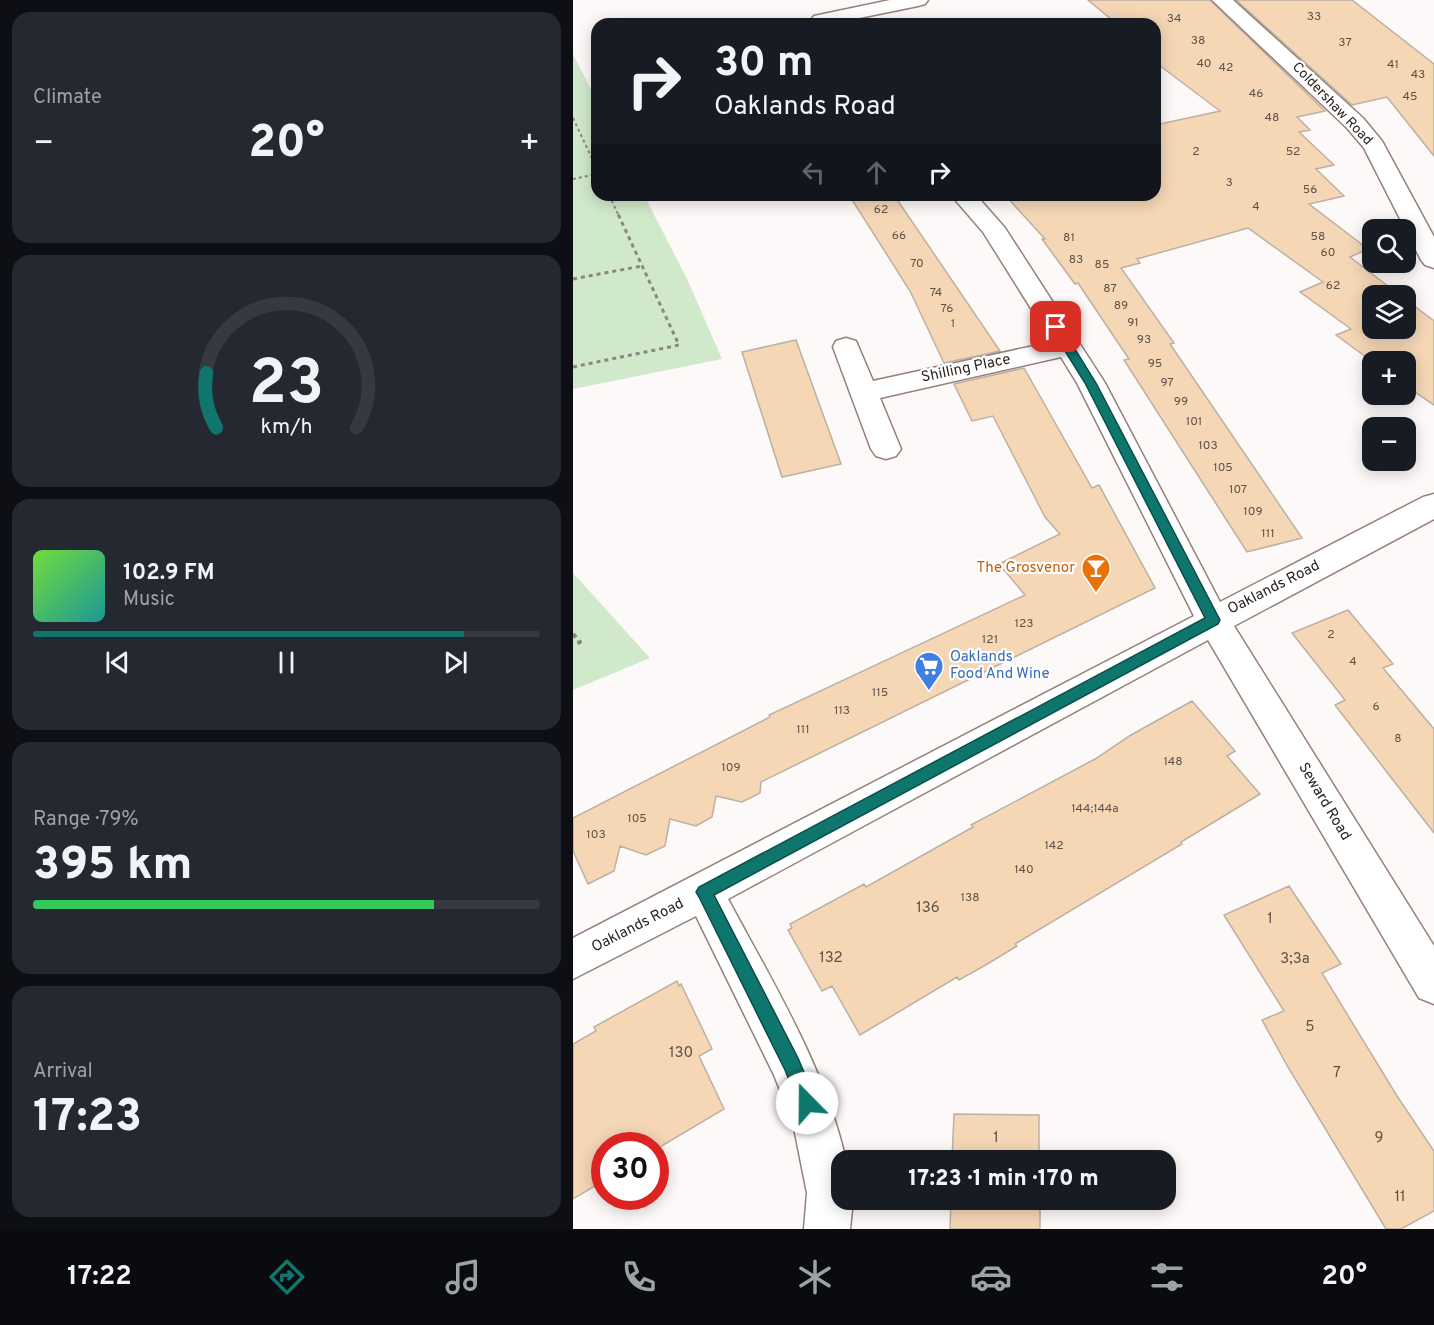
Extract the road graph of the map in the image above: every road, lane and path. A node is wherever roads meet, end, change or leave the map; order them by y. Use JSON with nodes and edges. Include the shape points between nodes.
{"nodes":[{"id":1,"x":918,"y":0,"type":"edge"},
{"id":2,"x":1222,"y":0,"type":"edge"},
{"id":3,"x":818,"y":16,"type":"edge"},
{"id":4,"x":573,"y":118,"type":"edge"},
{"id":5,"x":591,"y":158,"type":"edge"},
{"id":6,"x":591,"y":174,"type":"edge"},
{"id":7,"x":573,"y":179,"type":"edge"},
{"id":8,"x":612,"y":201,"type":"edge"},
{"id":9,"x":968,"y":201,"type":"edge"},
{"id":10,"x":1434,"y":260,"type":"edge"},
{"id":11,"x":642,"y":266,"type":"junction"},
{"id":12,"x":573,"y":279,"type":"edge"},
{"id":13,"x":846,"y":347,"type":"dead end"},
{"id":14,"x":1068,"y":347,"type":"junction"},
{"id":15,"x":573,"y":367,"type":"edge"},
{"id":16,"x":864,"y":392,"type":"junction"},
{"id":17,"x":886,"y":449,"type":"dead end"},
{"id":18,"x":1434,"y":505,"type":"edge"},
{"id":19,"x":1213,"y":620,"type":"junction"},
{"id":20,"x":573,"y":634,"type":"edge"},
{"id":21,"x":573,"y":645,"type":"edge"},
{"id":22,"x":704,"y":892,"type":"junction"},
{"id":23,"x":573,"y":959,"type":"edge"},
{"id":24,"x":1434,"y":984,"type":"edge"},
{"id":25,"x":827,"y":1229,"type":"edge"}],
"edges":[{"from":1,"to":3,"type":"street"},
{"from":2,"to":10,"type":"street","name":"Coldershaw Road","via":[[1347,115],[1374,146]]},
{"from":4,"to":5,"type":"path"},
{"from":6,"to":7,"type":"path"},
{"from":8,"to":11,"type":"path"},
{"from":9,"to":14,"type":"street","name":"Seward Road","via":[[993,228]]},
{"from":11,"to":12,"type":"path"},
{"from":11,"to":15,"type":"path","via":[[679,345]]},
{"from":13,"to":16,"type":"street"},
{"from":14,"to":16,"type":"street","name":"Shilling Place"},
{"from":14,"to":19,"type":"street","name":"Seward Road","via":[[1091,383]]},
{"from":16,"to":17,"type":"street"},
{"from":18,"to":19,"type":"street","name":"Oaklands Road"},
{"from":19,"to":22,"type":"street","name":"Oaklands Road"},
{"from":19,"to":24,"type":"street","name":"Seward Road"},
{"from":20,"to":21,"type":"path","via":[[580,642]]},
{"from":22,"to":23,"type":"street","name":"Oaklands Road"},
{"from":22,"to":25,"type":"street","via":[[792,1064],[815,1123],[830,1193]]}]}
